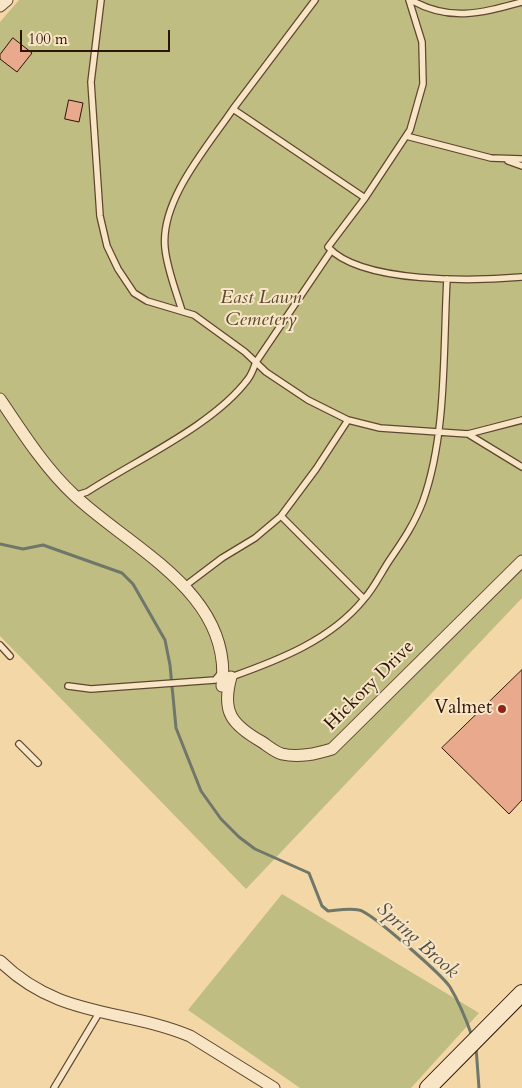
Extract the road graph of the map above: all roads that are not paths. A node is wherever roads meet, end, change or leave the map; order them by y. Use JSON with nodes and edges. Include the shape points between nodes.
{"nodes":[{"id":1,"x":7,"y":0,"type":"edge"},
{"id":2,"x":101,"y":0,"type":"edge"},
{"id":3,"x":315,"y":0,"type":"edge"},
{"id":4,"x":410,"y":0,"type":"edge"},
{"id":5,"x":522,"y":2,"type":"edge"},
{"id":6,"x":0,"y":6,"type":"edge"},
{"id":7,"x":233,"y":109,"type":"junction"},
{"id":8,"x":406,"y":136,"type":"junction"},
{"id":9,"x":503,"y":159,"type":"junction"},
{"id":10,"x":522,"y":159,"type":"edge"},
{"id":11,"x":522,"y":166,"type":"edge"},
{"id":12,"x":365,"y":198,"type":"junction"},
{"id":13,"x":331,"y":250,"type":"junction"},
{"id":14,"x":522,"y":277,"type":"edge"},
{"id":15,"x":447,"y":279,"type":"junction"},
{"id":16,"x":182,"y":311,"type":"junction"},
{"id":17,"x":256,"y":362,"type":"junction"},
{"id":18,"x":0,"y":399,"type":"edge"},
{"id":19,"x":348,"y":420,"type":"junction"},
{"id":20,"x":522,"y":420,"type":"edge"},
{"id":21,"x":437,"y":432,"type":"junction"},
{"id":22,"x":468,"y":434,"type":"junction"},
{"id":23,"x":522,"y":467,"type":"edge"},
{"id":24,"x":74,"y":496,"type":"junction"},
{"id":25,"x":281,"y":516,"type":"junction"},
{"id":26,"x":522,"y":561,"type":"edge"},
{"id":27,"x":185,"y":586,"type":"junction"},
{"id":28,"x":364,"y":599,"type":"junction"},
{"id":29,"x":0,"y":645,"type":"edge"},
{"id":30,"x":10,"y":656,"type":"dead end"},
{"id":31,"x":228,"y":673,"type":"junction"},
{"id":32,"x":68,"y":686,"type":"dead end"},
{"id":33,"x":222,"y":686,"type":"dead end"},
{"id":34,"x":19,"y":744,"type":"dead end"},
{"id":35,"x":38,"y":763,"type":"dead end"},
{"id":36,"x":0,"y":961,"type":"edge"},
{"id":37,"x":522,"y":993,"type":"edge"},
{"id":38,"x":99,"y":1013,"type":"junction"},
{"id":39,"x":54,"y":1088,"type":"edge"},
{"id":40,"x":274,"y":1088,"type":"edge"},
{"id":41,"x":428,"y":1088,"type":"edge"}],
"edges":[{"from":1,"to":6,"type":"street"},
{"from":2,"to":16,"type":"lane","via":[[91,82],[97,188],[107,246],[134,293],[147,301]]},
{"from":3,"to":7,"type":"lane"},
{"from":4,"to":5,"type":"lane","via":[[442,12],[465,15]]},
{"from":4,"to":8,"type":"lane","via":[[422,42],[423,84]]},
{"from":7,"to":12,"type":"lane"},
{"from":7,"to":16,"type":"lane","via":[[183,182],[165,223],[165,248]]},
{"from":8,"to":9,"type":"lane"},
{"from":8,"to":12,"type":"lane"},
{"from":9,"to":10,"type":"lane"},
{"from":9,"to":11,"type":"lane"},
{"from":12,"to":13,"type":"lane","via":[[328,246]]},
{"from":13,"to":15,"type":"lane","via":[[371,269]]},
{"from":13,"to":17,"type":"lane"},
{"from":14,"to":15,"type":"lane","via":[[467,281]]},
{"from":15,"to":21,"type":"lane","via":[[445,356]]},
{"from":16,"to":17,"type":"lane","via":[[194,315]]},
{"from":17,"to":19,"type":"lane","via":[[308,400]]},
{"from":17,"to":24,"type":"lane","via":[[249,378],[216,410],[87,492]]},
{"from":18,"to":24,"type":"street","name":"Hickory Drive","via":[[52,472]]},
{"from":19,"to":21,"type":"lane","via":[[380,428]]},
{"from":19,"to":25,"type":"lane"},
{"from":20,"to":22,"type":"lane"},
{"from":21,"to":22,"type":"lane"},
{"from":21,"to":28,"type":"lane","via":[[423,500],[412,525]]},
{"from":22,"to":23,"type":"lane"},
{"from":24,"to":27,"type":"street","name":"Hickory Drive"},
{"from":25,"to":27,"type":"lane"},
{"from":25,"to":28,"type":"lane"},
{"from":26,"to":31,"type":"street","name":"Hickory Drive","via":[[332,749],[308,756],[281,754],[241,731],[228,710]]},
{"from":27,"to":31,"type":"street","name":"Hickory Drive","via":[[194,595],[218,641]]},
{"from":28,"to":31,"type":"lane","via":[[345,618],[280,659]]},
{"from":29,"to":30,"type":"lane"},
{"from":31,"to":32,"type":"lane","via":[[216,680],[91,688]]},
{"from":31,"to":33,"type":"street","name":"Hickory Drive"},
{"from":34,"to":35,"type":"lane"},
{"from":36,"to":38,"type":"street","via":[[43,992]]},
{"from":37,"to":41,"type":"street"},
{"from":38,"to":39,"type":"lane"},
{"from":38,"to":40,"type":"street","via":[[190,1036]]}]}
